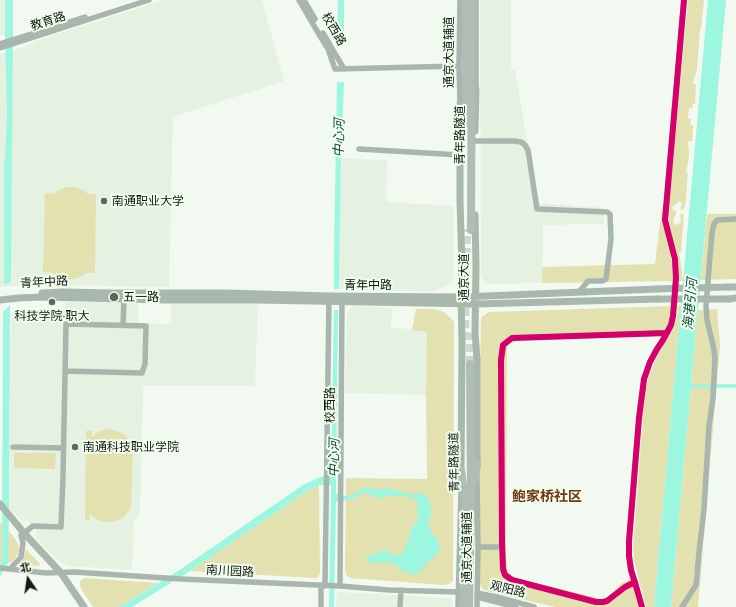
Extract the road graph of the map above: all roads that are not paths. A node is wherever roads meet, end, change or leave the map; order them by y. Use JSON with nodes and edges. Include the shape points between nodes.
{"nodes":[{"id":1,"x":137,"y":0,"type":"edge"},
{"id":2,"x":149,"y":0,"type":"edge"},
{"id":3,"x":299,"y":0,"type":"edge"},
{"id":4,"x":304,"y":0,"type":"edge"},
{"id":5,"x":460,"y":0,"type":"edge"},
{"id":6,"x":466,"y":0,"type":"edge"},
{"id":7,"x":472,"y":0,"type":"edge"},
{"id":8,"x":476,"y":0,"type":"edge"},
{"id":9,"x":684,"y":0,"type":"edge"},
{"id":10,"x":127,"y":5,"type":"junction"},
{"id":11,"x":469,"y":40,"type":"junction"},
{"id":12,"x":2,"y":46,"type":"edge"},
{"id":13,"x":459,"y":66,"type":"junction"},
{"id":14,"x":344,"y":69,"type":"junction"},
{"id":15,"x":476,"y":89,"type":"junction"},
{"id":16,"x":460,"y":104,"type":"junction"},
{"id":17,"x":475,"y":141,"type":"junction"},
{"id":18,"x":359,"y":149,"type":"dead end"},
{"id":19,"x":460,"y":155,"type":"junction"},
{"id":20,"x":736,"y":219,"type":"edge"},
{"id":21,"x":469,"y":229,"type":"tunnel mouth"},
{"id":22,"x":476,"y":267,"type":"junction"},
{"id":23,"x":462,"y":268,"type":"junction"},
{"id":24,"x":732,"y":287,"type":"edge"},
{"id":25,"x":579,"y":292,"type":"junction"},
{"id":26,"x":0,"y":296,"type":"edge"},
{"id":27,"x":476,"y":296,"type":"junction"},
{"id":28,"x":124,"y":299,"type":"junction"},
{"id":29,"x":329,"y":299,"type":"junction"},
{"id":30,"x":342,"y":299,"type":"junction"},
{"id":31,"x":733,"y":299,"type":"edge"},
{"id":32,"x":0,"y":300,"type":"edge"},
{"id":33,"x":461,"y":300,"type":"junction"},
{"id":34,"x":476,"y":304,"type":"junction"},
{"id":35,"x":123,"y":325,"type":"junction"},
{"id":36,"x":462,"y":330,"type":"junction"},
{"id":37,"x":475,"y":333,"type":"junction"},
{"id":38,"x":666,"y":333,"type":"junction"},
{"id":39,"x":467,"y":364,"type":"tunnel mouth"},
{"id":40,"x":65,"y":371,"type":"junction"},
{"id":41,"x":13,"y":447,"type":"dead end"},
{"id":42,"x":63,"y":448,"type":"junction"},
{"id":43,"x":477,"y":464,"type":"junction"},
{"id":44,"x":461,"y":470,"type":"junction"},
{"id":45,"x":0,"y":508,"type":"edge"},
{"id":46,"x":469,"y":509,"type":"junction"},
{"id":47,"x":22,"y":534,"type":"junction"},
{"id":48,"x":478,"y":547,"type":"junction"},
{"id":49,"x":502,"y":547,"type":"junction"},
{"id":50,"x":5,"y":568,"type":"edge"},
{"id":51,"x":59,"y":573,"type":"junction"},
{"id":52,"x":635,"y":582,"type":"junction"},
{"id":53,"x":324,"y":586,"type":"junction"},
{"id":54,"x":338,"y":586,"type":"junction"},
{"id":55,"x":401,"y":590,"type":"junction"},
{"id":56,"x":458,"y":592,"type":"junction"},
{"id":57,"x":477,"y":595,"type":"junction"},
{"id":58,"x":79,"y":607,"type":"edge"},
{"id":59,"x":84,"y":607,"type":"edge"},
{"id":60,"x":321,"y":607,"type":"edge"},
{"id":61,"x":400,"y":607,"type":"edge"},
{"id":62,"x":458,"y":607,"type":"edge"},
{"id":63,"x":462,"y":607,"type":"edge"},
{"id":64,"x":469,"y":607,"type":"edge"},
{"id":65,"x":477,"y":607,"type":"edge"},
{"id":66,"x":516,"y":607,"type":"edge"},
{"id":67,"x":534,"y":607,"type":"edge"},
{"id":68,"x":642,"y":607,"type":"edge"},
{"id":69,"x":682,"y":607,"type":"edge"}],
"edges":[{"from":1,"to":10,"type":"street","name":"教育路"},
{"from":2,"to":10,"type":"street","name":"教育路"},
{"from":3,"to":14,"type":"street","name":"校西路","via":[[336,69]]},
{"from":4,"to":14,"type":"street","name":"校西路"},
{"from":5,"to":13,"type":"street","name":"通京大道辅道"},
{"from":6,"to":11,"type":"highway"},
{"from":7,"to":11,"type":"highway"},
{"from":8,"to":15,"type":"street"},
{"from":9,"to":38,"type":"street","via":[[666,201],[665,220],[675,259],[676,278],[673,316]]},
{"from":10,"to":12,"type":"street","name":"教育路"},
{"from":11,"to":15,"type":"highway"},
{"from":11,"to":16,"type":"highway"},
{"from":11,"to":21,"type":"highway","name":"青年路隧道"},
{"from":13,"to":14,"type":"street"},
{"from":13,"to":16,"type":"street","name":"通京大道辅道"},
{"from":15,"to":17,"type":"main road","name":"通京大道"},
{"from":16,"to":19,"type":"main road","name":"通京大道"},
{"from":17,"to":22,"type":"main road","name":"通京大道"},
{"from":17,"to":25,"type":"street","via":[[514,141],[525,144],[537,209],[610,214],[611,239],[606,279],[588,281]]},
{"from":18,"to":19,"type":"street"},
{"from":19,"to":23,"type":"main road","name":"通京大道"},
{"from":20,"to":69,"type":"street","via":[[717,220],[712,233],[706,305],[715,357],[713,398],[696,585]]},
{"from":22,"to":23,"type":"main road","via":[[472,272],[463,271]]},
{"from":22,"to":27,"type":"main road","name":"通京大道"},
{"from":23,"to":33,"type":"main road","name":"通京大道"},
{"from":24,"to":25,"type":"main road","name":"青年中路","bridge":true},
{"from":25,"to":27,"type":"main road","name":"青年中路"},
{"from":26,"to":29,"type":"main road","name":"青年中路","via":[[64,292],[226,293]]},
{"from":27,"to":33,"type":"main road","name":"青年中路"},
{"from":27,"to":34,"type":"main road","name":"通京大道"},
{"from":28,"to":29,"type":"main road","name":"青年中路"},
{"from":28,"to":32,"type":"main road","name":"青年中路","via":[[43,297]]},
{"from":28,"to":35,"type":"street"},
{"from":29,"to":30,"type":"main road","name":"青年中路"},
{"from":29,"to":53,"type":"street","name":"校西路"},
{"from":30,"to":33,"type":"main road","name":"青年中路"},
{"from":30,"to":54,"type":"street","name":"校西路"},
{"from":31,"to":34,"type":"main road","name":"青年中路","bridge":true},
{"from":33,"to":34,"type":"main road","name":"青年中路"},
{"from":33,"to":36,"type":"main road","name":"通京大道"},
{"from":34,"to":37,"type":"main road","name":"通京大道"},
{"from":35,"to":40,"type":"street","via":[[66,324]]},
{"from":35,"to":40,"type":"street","via":[[146,326],[145,364],[142,373]]},
{"from":36,"to":37,"type":"main road","via":[[468,325],[472,326]]},
{"from":36,"to":44,"type":"main road","name":"通京大道"},
{"from":37,"to":43,"type":"main road","name":"通京大道"},
{"from":38,"to":49,"type":"street","via":[[512,338],[503,345]]},
{"from":38,"to":52,"type":"street","via":[[644,379],[639,418],[628,556]]},
{"from":39,"to":46,"type":"highway","name":"青年路隧道"},
{"from":40,"to":42,"type":"street"},
{"from":41,"to":42,"type":"street"},
{"from":42,"to":47,"type":"street","via":[[61,527],[33,526]]},
{"from":43,"to":46,"type":"highway"},
{"from":43,"to":48,"type":"street","name":"通京大道辅道"},
{"from":44,"to":46,"type":"highway"},
{"from":44,"to":56,"type":"street","name":"通京大道辅道"},
{"from":45,"to":47,"type":"main road"},
{"from":46,"to":63,"type":"highway"},
{"from":46,"to":64,"type":"highway"},
{"from":47,"to":50,"type":"street","via":[[21,557]]},
{"from":47,"to":51,"type":"main road"},
{"from":48,"to":49,"type":"street"},
{"from":48,"to":57,"type":"street","name":"通京大道辅道"},
{"from":49,"to":52,"type":"street","via":[[505,575],[512,580],[596,602],[607,601]]},
{"from":50,"to":51,"type":"street","name":"南川园路"},
{"from":51,"to":53,"type":"street","name":"南川园路"},
{"from":51,"to":58,"type":"main road"},
{"from":51,"to":59,"type":"main road"},
{"from":52,"to":68,"type":"street"},
{"from":53,"to":54,"type":"street","name":"南川园路"},
{"from":53,"to":60,"type":"street","name":"校西路"},
{"from":54,"to":55,"type":"street","name":"南川园路"},
{"from":55,"to":56,"type":"street","name":"南川园路"},
{"from":55,"to":61,"type":"street"},
{"from":56,"to":62,"type":"street","name":"通京大道辅道"},
{"from":57,"to":65,"type":"street","name":"通京大道辅道"},
{"from":57,"to":66,"type":"street","name":"观阳路"},
{"from":57,"to":67,"type":"street","name":"观阳路","via":[[497,597]]}]}
